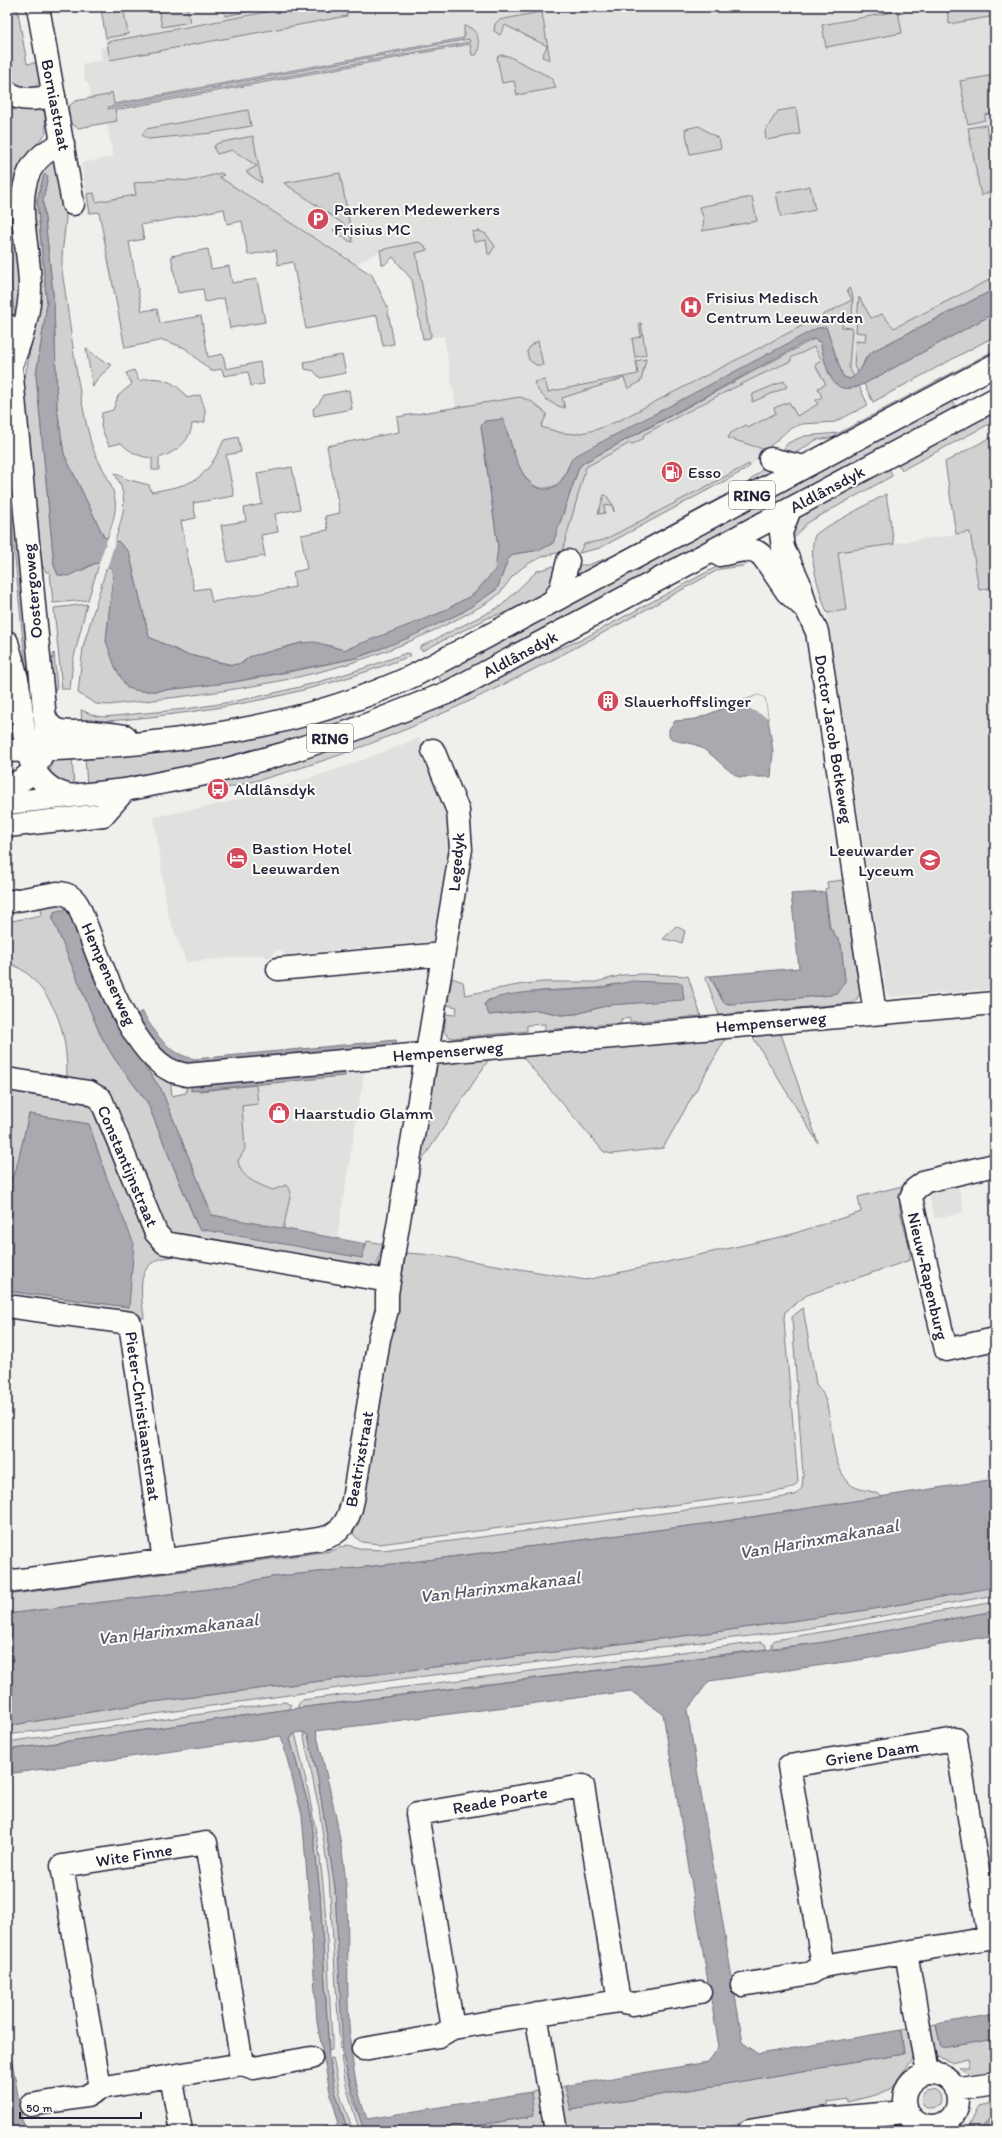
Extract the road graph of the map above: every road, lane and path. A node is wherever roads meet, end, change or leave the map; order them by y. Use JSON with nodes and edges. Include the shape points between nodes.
{"nodes":[{"id":1,"x":38,"y":7,"type":"edge"},
{"id":2,"x":7,"y":92,"type":"edge"},
{"id":3,"x":54,"y":96,"type":"junction"},
{"id":4,"x":63,"y":144,"type":"junction"},
{"id":5,"x":73,"y":204,"type":"dead end"},
{"id":6,"x":7,"y":325,"type":"edge"},
{"id":7,"x":995,"y":365,"type":"edge"},
{"id":8,"x":11,"y":367,"type":"junction"},
{"id":9,"x":995,"y":399,"type":"edge"},
{"id":10,"x":770,"y":459,"type":"dead end"},
{"id":11,"x":804,"y":467,"type":"junction"},
{"id":12,"x":790,"y":509,"type":"junction"},
{"id":13,"x":773,"y":554,"type":"junction"},
{"id":14,"x":702,"y":558,"type":"junction"},
{"id":15,"x":568,"y":561,"type":"dead end"},
{"id":16,"x":554,"y":601,"type":"junction"},
{"id":17,"x":7,"y":642,"type":"edge"},
{"id":18,"x":44,"y":713,"type":"junction"},
{"id":19,"x":164,"y":740,"type":"junction"},
{"id":20,"x":433,"y":750,"type":"dead end"},
{"id":21,"x":28,"y":755,"type":"edge"},
{"id":22,"x":125,"y":790,"type":"junction"},
{"id":23,"x":9,"y":791,"type":"edge"},
{"id":24,"x":76,"y":796,"type":"junction"},
{"id":25,"x":7,"y":826,"type":"edge"},
{"id":26,"x":7,"y":902,"type":"edge"},
{"id":27,"x":444,"y":954,"type":"junction"},
{"id":28,"x":278,"y":969,"type":"dead end"},
{"id":29,"x":995,"y":1003,"type":"edge"},
{"id":30,"x":875,"y":1014,"type":"junction"},
{"id":31,"x":428,"y":1053,"type":"junction"},
{"id":32,"x":7,"y":1079,"type":"edge"},
{"id":33,"x":995,"y":1165,"type":"edge"},
{"id":34,"x":389,"y":1281,"type":"junction"},
{"id":35,"x":7,"y":1306,"type":"edge"},
{"id":36,"x":995,"y":1339,"type":"edge"},
{"id":37,"x":164,"y":1561,"type":"junction"},
{"id":38,"x":7,"y":1582,"type":"edge"},
{"id":39,"x":992,"y":1939,"type":"edge"},
{"id":40,"x":906,"y":1952,"type":"junction"},
{"id":41,"x":823,"y":1966,"type":"junction"},
{"id":42,"x":742,"y":1985,"type":"dead end"},
{"id":43,"x":700,"y":1992,"type":"dead end"},
{"id":44,"x":619,"y":2001,"type":"junction"},
{"id":45,"x":536,"y":2014,"type":"junction"},
{"id":46,"x":453,"y":2028,"type":"junction"},
{"id":47,"x":363,"y":2049,"type":"dead end"},
{"id":48,"x":311,"y":2058,"type":"dead end"},
{"id":49,"x":242,"y":2064,"type":"junction"},
{"id":50,"x":927,"y":2073,"type":"junction"},
{"id":51,"x":171,"y":2076,"type":"junction"},
{"id":52,"x":995,"y":2083,"type":"edge"},
{"id":53,"x":100,"y":2088,"type":"junction"},
{"id":54,"x":956,"y":2096,"type":"junction"},
{"id":55,"x":995,"y":2096,"type":"edge"},
{"id":56,"x":905,"y":2103,"type":"junction"},
{"id":57,"x":31,"y":2105,"type":"dead end"},
{"id":58,"x":180,"y":2131,"type":"edge"},
{"id":59,"x":556,"y":2131,"type":"edge"},
{"id":60,"x":749,"y":2131,"type":"edge"}],
"edges":[{"from":1,"to":3,"type":"street","name":"Borniastraat"},
{"from":2,"to":3,"type":"street","via":[[25,100]]},
{"from":3,"to":4,"type":"street","name":"Borniastraat"},
{"from":4,"to":5,"type":"street","name":"Borniastraat"},
{"from":4,"to":8,"type":"street","via":[[48,148],[36,158],[29,167],[22,186],[30,286],[29,304],[23,333]]},
{"from":6,"to":8,"type":"street","name":"Oostergoweg"},
{"from":7,"to":11,"type":"street","name":"Aldlânsdyk","number":"RING"},
{"from":8,"to":18,"type":"street","name":"Oostergoweg"},
{"from":9,"to":12,"type":"street","name":"Aldlânsdyk","number":"RING"},
{"from":10,"to":11,"type":"street"},
{"from":11,"to":16,"type":"street","name":"Aldlânsdyk","number":"RING"},
{"from":12,"to":13,"type":"street"},
{"from":12,"to":14,"type":"street","name":"Aldlânsdyk","number":"RING"},
{"from":13,"to":14,"type":"street","via":[[747,550]]},
{"from":13,"to":30,"type":"street","name":"Doctor Jacob Botkeweg","via":[[787,592],[807,610],[817,632]]},
{"from":14,"to":22,"type":"street","name":"Aldlânsdyk","number":"RING","via":[[449,692],[351,731],[286,753],[220,771]]},
{"from":15,"to":16,"type":"street","via":[[561,588]]},
{"from":16,"to":19,"type":"street","name":"Aldlânsdyk","number":"RING","via":[[415,675],[340,706],[258,727]]},
{"from":17,"to":21,"type":"street","name":"Oostergoweg","via":[[19,689]]},
{"from":18,"to":19,"type":"street","name":"Aldlânsdyk","via":[[50,724],[61,732],[88,731]]},
{"from":18,"to":21,"type":"street","name":"Oostergoweg","via":[[46,729]]},
{"from":19,"to":21,"type":"street","name":"Aldlânsdyk","number":"RING"},
{"from":20,"to":27,"type":"street","name":"Legedyk","via":[[458,811],[461,849]]},
{"from":21,"to":23,"type":"street","via":[[24,779]]},
{"from":21,"to":24,"type":"street","via":[[38,777],[51,788]]},
{"from":22,"to":24,"type":"street","name":"Aldlânsdyk","number":"RING"},
{"from":22,"to":25,"type":"street","via":[[103,816]]},
{"from":23,"to":24,"type":"street","name":"Aldlânsdyk","number":"RING"},
{"from":26,"to":31,"type":"street","name":"Hempenserweg","via":[[57,893],[64,893],[74,899],[123,1012],[145,1048],[172,1071],[186,1074]]},
{"from":27,"to":28,"type":"street"},
{"from":27,"to":31,"type":"street","name":"Legedyk"},
{"from":29,"to":30,"type":"street","name":"Hempenserweg"},
{"from":30,"to":31,"type":"street","name":"Hempenserweg"},
{"from":31,"to":34,"type":"street","name":"Beatrixstraat"},
{"from":32,"to":34,"type":"street","name":"Constantijnstraat","via":[[89,1092],[101,1099],[156,1233],[165,1243]]},
{"from":33,"to":36,"type":"street","name":"Nieuw-Rapenburg","via":[[926,1181],[914,1190],[911,1198],[946,1350]]},
{"from":34,"to":37,"type":"street","name":"Beatrixstraat","via":[[384,1324],[379,1339],[353,1500],[346,1522],[337,1533],[320,1539]]},
{"from":35,"to":37,"type":"street","name":"Pieter-Christiaanstraat","via":[[130,1323]]},
{"from":37,"to":38,"type":"street","name":"Beatrixstraat"},
{"from":39,"to":40,"type":"street","name":"Griene Daam"},
{"from":39,"to":41,"type":"street","name":"Griene Daam","via":[[956,1739],[789,1766]]},
{"from":40,"to":41,"type":"street","name":"Griene Daam"},
{"from":40,"to":50,"type":"street"},
{"from":41,"to":42,"type":"street","name":"Griene Daam","via":[[811,1973]]},
{"from":43,"to":44,"type":"street","via":[[633,2004]]},
{"from":44,"to":45,"type":"street"},
{"from":44,"to":46,"type":"street","name":"Reade Poarte","via":[[583,1786],[417,1814]]},
{"from":45,"to":46,"type":"street"},
{"from":45,"to":59,"type":"street"},
{"from":46,"to":47,"type":"street","via":[[439,2036]]},
{"from":48,"to":49,"type":"street","via":[[254,2068]]},
{"from":49,"to":51,"type":"street"},
{"from":49,"to":53,"type":"street","name":"Wite Finne","via":[[206,1843],[62,1866]]},
{"from":50,"to":54,"type":"street","via":[[944,2076]]},
{"from":50,"to":56,"type":"street","via":[[912,2080]]},
{"from":51,"to":53,"type":"street"},
{"from":51,"to":58,"type":"street"},
{"from":52,"to":54,"type":"street"},
{"from":53,"to":57,"type":"street","via":[[87,2096]]},
{"from":54,"to":55,"type":"street"},
{"from":54,"to":56,"type":"street","via":[[950,2119],[935,2126],[918,2124]]},
{"from":56,"to":60,"type":"street","via":[[842,2111],[821,2119]]}]}
